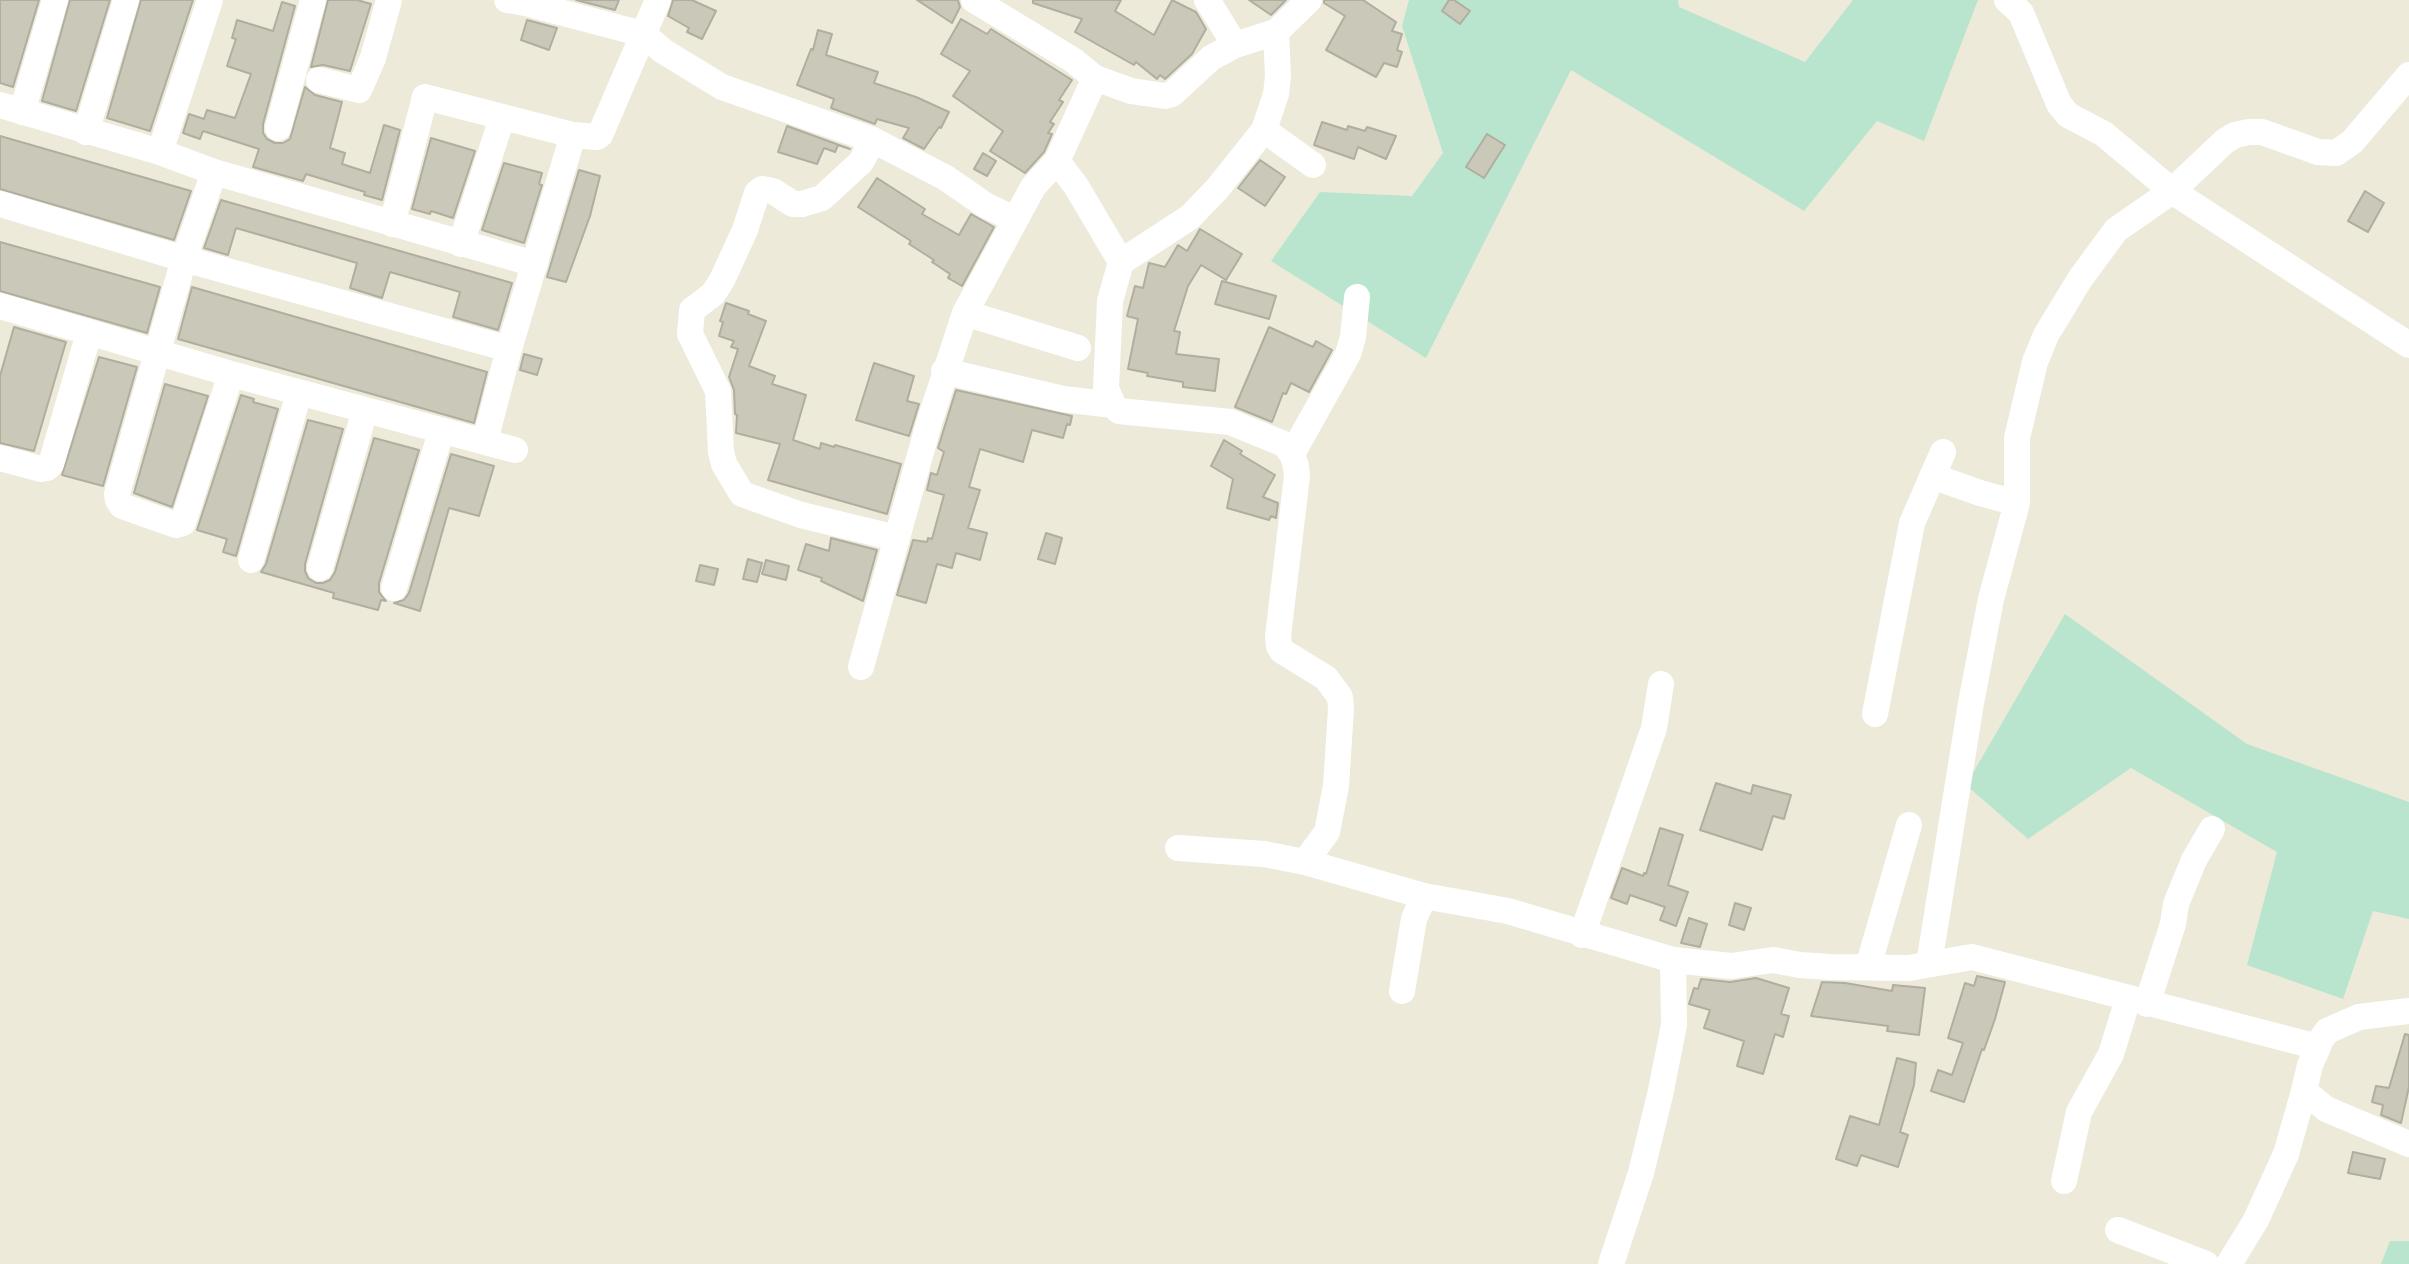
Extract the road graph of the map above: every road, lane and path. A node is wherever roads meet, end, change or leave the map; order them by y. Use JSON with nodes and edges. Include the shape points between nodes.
{"nodes":[{"id":1,"x":55,"y":0,"type":"edge"},
{"id":2,"x":126,"y":0,"type":"edge"},
{"id":3,"x":210,"y":0,"type":"edge"},
{"id":4,"x":313,"y":0,"type":"edge"},
{"id":5,"x":389,"y":0,"type":"edge"},
{"id":6,"x":507,"y":0,"type":"edge"},
{"id":7,"x":658,"y":0,"type":"edge"},
{"id":8,"x":974,"y":0,"type":"edge"},
{"id":9,"x":1207,"y":0,"type":"edge"},
{"id":10,"x":1309,"y":0,"type":"edge"},
{"id":11,"x":2007,"y":0,"type":"edge"},
{"id":12,"x":1276,"y":32,"type":"junction"},
{"id":13,"x":643,"y":34,"type":"junction"},
{"id":14,"x":1235,"y":45,"type":"junction"},
{"id":15,"x":2409,"y":75,"type":"edge"},
{"id":16,"x":1095,"y":78,"type":"junction"},
{"id":17,"x":319,"y":80,"type":"dead end"},
{"id":18,"x":11,"y":108,"type":"edge"},
{"id":19,"x":502,"y":118,"type":"junction"},
{"id":20,"x":278,"y":128,"type":"dead end"},
{"id":21,"x":1264,"y":130,"type":"junction"},
{"id":22,"x":86,"y":132,"type":"junction"},
{"id":23,"x":573,"y":135,"type":"junction"},
{"id":24,"x":873,"y":140,"type":"junction"},
{"id":25,"x":160,"y":152,"type":"junction"},
{"id":26,"x":1057,"y":161,"type":"junction"},
{"id":27,"x":1313,"y":165,"type":"dead end"},
{"id":28,"x":214,"y":172,"type":"junction"},
{"id":29,"x":2172,"y":191,"type":"junction"},
{"id":30,"x":0,"y":204,"type":"edge"},
{"id":31,"x":1014,"y":219,"type":"junction"},
{"id":32,"x":393,"y":225,"type":"junction"},
{"id":33,"x":461,"y":244,"type":"junction"},
{"id":34,"x":184,"y":259,"type":"junction"},
{"id":35,"x":1121,"y":262,"type":"junction"},
{"id":36,"x":535,"y":264,"type":"junction"},
{"id":37,"x":1357,"y":297,"type":"dead end"},
{"id":38,"x":0,"y":306,"type":"edge"},
{"id":39,"x":965,"y":313,"type":"junction"},
{"id":40,"x":89,"y":332,"type":"junction"},
{"id":41,"x":2409,"y":345,"type":"edge"},
{"id":42,"x":1078,"y":348,"type":"dead end"},
{"id":43,"x":509,"y":349,"type":"junction"},
{"id":44,"x":157,"y":352,"type":"junction"},
{"id":45,"x":944,"y":371,"type":"junction"},
{"id":46,"x":231,"y":374,"type":"junction"},
{"id":47,"x":299,"y":393,"type":"junction"},
{"id":48,"x":1114,"y":405,"type":"junction"},
{"id":49,"x":365,"y":410,"type":"junction"},
{"id":50,"x":441,"y":432,"type":"junction"},
{"id":51,"x":485,"y":442,"type":"junction"},
{"id":52,"x":515,"y":450,"type":"dead end"},
{"id":53,"x":1942,"y":452,"type":"dead end"},
{"id":54,"x":1292,"y":454,"type":"junction"},
{"id":55,"x":0,"y":458,"type":"edge"},
{"id":56,"x":1932,"y":476,"type":"junction"},
{"id":57,"x":2017,"y":503,"type":"junction"},
{"id":58,"x":896,"y":538,"type":"junction"},
{"id":59,"x":251,"y":560,"type":"dead end"},
{"id":60,"x":320,"y":568,"type":"dead end"},
{"id":61,"x":394,"y":589,"type":"dead end"},
{"id":62,"x":861,"y":667,"type":"dead end"},
{"id":63,"x":1661,"y":684,"type":"dead end"},
{"id":64,"x":1875,"y":714,"type":"dead end"},
{"id":65,"x":1909,"y":825,"type":"dead end"},
{"id":66,"x":2211,"y":829,"type":"dead end"},
{"id":67,"x":1178,"y":848,"type":"dead end"},
{"id":68,"x":1305,"y":862,"type":"junction"},
{"id":69,"x":1424,"y":896,"type":"junction"},
{"id":70,"x":1582,"y":935,"type":"junction"},
{"id":71,"x":1674,"y":961,"type":"junction"},
{"id":72,"x":1929,"y":964,"type":"junction"},
{"id":73,"x":1868,"y":967,"type":"junction"},
{"id":74,"x":1402,"y":992,"type":"dead end"},
{"id":75,"x":2137,"y":1001,"type":"junction"},
{"id":76,"x":2409,"y":1011,"type":"edge"},
{"id":77,"x":2318,"y":1047,"type":"junction"},
{"id":78,"x":2304,"y":1091,"type":"junction"},
{"id":79,"x":2409,"y":1144,"type":"edge"},
{"id":80,"x":2064,"y":1181,"type":"dead end"},
{"id":81,"x":2118,"y":1230,"type":"dead end"},
{"id":82,"x":1611,"y":1264,"type":"edge"},
{"id":83,"x":2206,"y":1264,"type":"edge"},
{"id":84,"x":2229,"y":1264,"type":"edge"}],
"edges":[{"from":1,"to":18,"type":"street"},
{"from":2,"to":22,"type":"street"},
{"from":3,"to":25,"type":"street"},
{"from":4,"to":20,"type":"street"},
{"from":5,"to":17,"type":"street","via":[[359,90]]},
{"from":6,"to":13,"type":"street"},
{"from":7,"to":13,"type":"street"},
{"from":8,"to":16,"type":"street"},
{"from":9,"to":14,"type":"street"},
{"from":10,"to":12,"type":"street"},
{"from":11,"to":29,"type":"street","via":[[2027,23],[2068,116],[2104,134]]},
{"from":12,"to":14,"type":"street"},
{"from":12,"to":21,"type":"street","via":[[1276,94]]},
{"from":13,"to":23,"type":"street","via":[[600,135]]},
{"from":13,"to":24,"type":"street","via":[[722,87]]},
{"from":14,"to":16,"type":"street","via":[[1211,58],[1165,96],[1131,91]]},
{"from":15,"to":29,"type":"street","via":[[2343,150],[2328,154],[2262,132],[2235,135]]},
{"from":16,"to":26,"type":"street"},
{"from":18,"to":22,"type":"street"},
{"from":19,"to":23,"type":"street"},
{"from":19,"to":32,"type":"street","via":[[425,97]]},
{"from":19,"to":33,"type":"street"},
{"from":21,"to":27,"type":"street"},
{"from":21,"to":35,"type":"street","via":[[1190,217]]},
{"from":22,"to":25,"type":"street"},
{"from":23,"to":36,"type":"street"},
{"from":24,"to":31,"type":"street"},
{"from":24,"to":58,"type":"street","via":[[861,162],[822,198],[793,204],[766,189],[757,193],[722,280],[713,294],[692,310],[690,334],[718,391],[721,452],[741,494],[801,515]]},
{"from":25,"to":28,"type":"street"},
{"from":26,"to":31,"type":"street","via":[[1032,187]]},
{"from":26,"to":35,"type":"street"},
{"from":28,"to":32,"type":"street"},
{"from":28,"to":34,"type":"street"},
{"from":29,"to":41,"type":"street"},
{"from":29,"to":57,"type":"street","via":[[2116,230],[2046,335],[2017,438]]},
{"from":30,"to":34,"type":"street"},
{"from":31,"to":39,"type":"street"},
{"from":32,"to":33,"type":"street"},
{"from":33,"to":36,"type":"street"},
{"from":34,"to":43,"type":"street"},
{"from":34,"to":44,"type":"street"},
{"from":35,"to":48,"type":"street","via":[[1110,301],[1106,388]]},
{"from":36,"to":43,"type":"street"},
{"from":37,"to":54,"type":"street","via":[[1348,354]]},
{"from":38,"to":40,"type":"street"},
{"from":39,"to":42,"type":"street"},
{"from":39,"to":45,"type":"street"},
{"from":40,"to":44,"type":"street"},
{"from":40,"to":55,"type":"street","via":[[51,464],[41,469]]},
{"from":43,"to":51,"type":"street"},
{"from":44,"to":46,"type":"street"},
{"from":44,"to":46,"type":"street","via":[[117,494],[127,509],[176,525],[186,519]]},
{"from":45,"to":48,"type":"street","via":[[1063,399]]},
{"from":45,"to":58,"type":"street"},
{"from":46,"to":47,"type":"street"},
{"from":47,"to":49,"type":"street"},
{"from":47,"to":59,"type":"street"},
{"from":48,"to":54,"type":"street","via":[[1119,411],[1230,422],[1284,444]]},
{"from":49,"to":50,"type":"street"},
{"from":49,"to":60,"type":"street"},
{"from":50,"to":51,"type":"street"},
{"from":50,"to":61,"type":"street"},
{"from":51,"to":52,"type":"street"},
{"from":53,"to":56,"type":"street"},
{"from":54,"to":68,"type":"street","via":[[1297,476],[1279,646],[1326,678],[1340,697],[1341,709],[1336,786],[1326,832]]},
{"from":56,"to":57,"type":"street"},
{"from":56,"to":64,"type":"street","via":[[1904,556]]},
{"from":57,"to":72,"type":"street","via":[[1991,599]]},
{"from":58,"to":62,"type":"street"},
{"from":63,"to":70,"type":"street","via":[[1654,728]]},
{"from":65,"to":73,"type":"street"},
{"from":66,"to":75,"type":"street"},
{"from":67,"to":68,"type":"street"},
{"from":68,"to":69,"type":"street"},
{"from":69,"to":70,"type":"street","via":[[1507,911]]},
{"from":69,"to":74,"type":"street","via":[[1414,919]]},
{"from":70,"to":71,"type":"street"},
{"from":71,"to":73,"type":"street","via":[[1731,966],[1773,960]]},
{"from":71,"to":82,"type":"street","via":[[1675,1025],[1663,1083],[1641,1173]]},
{"from":72,"to":73,"type":"street"},
{"from":72,"to":75,"type":"street","via":[[1972,957]]},
{"from":75,"to":77,"type":"street"},
{"from":75,"to":80,"type":"street","via":[[2079,1112]]},
{"from":76,"to":77,"type":"street","via":[[2359,1017],[2327,1031]]},
{"from":77,"to":78,"type":"street"},
{"from":78,"to":79,"type":"street","via":[[2326,1109]]},
{"from":78,"to":84,"type":"street","via":[[2286,1154],[2256,1220]]},
{"from":81,"to":83,"type":"street"}]}
